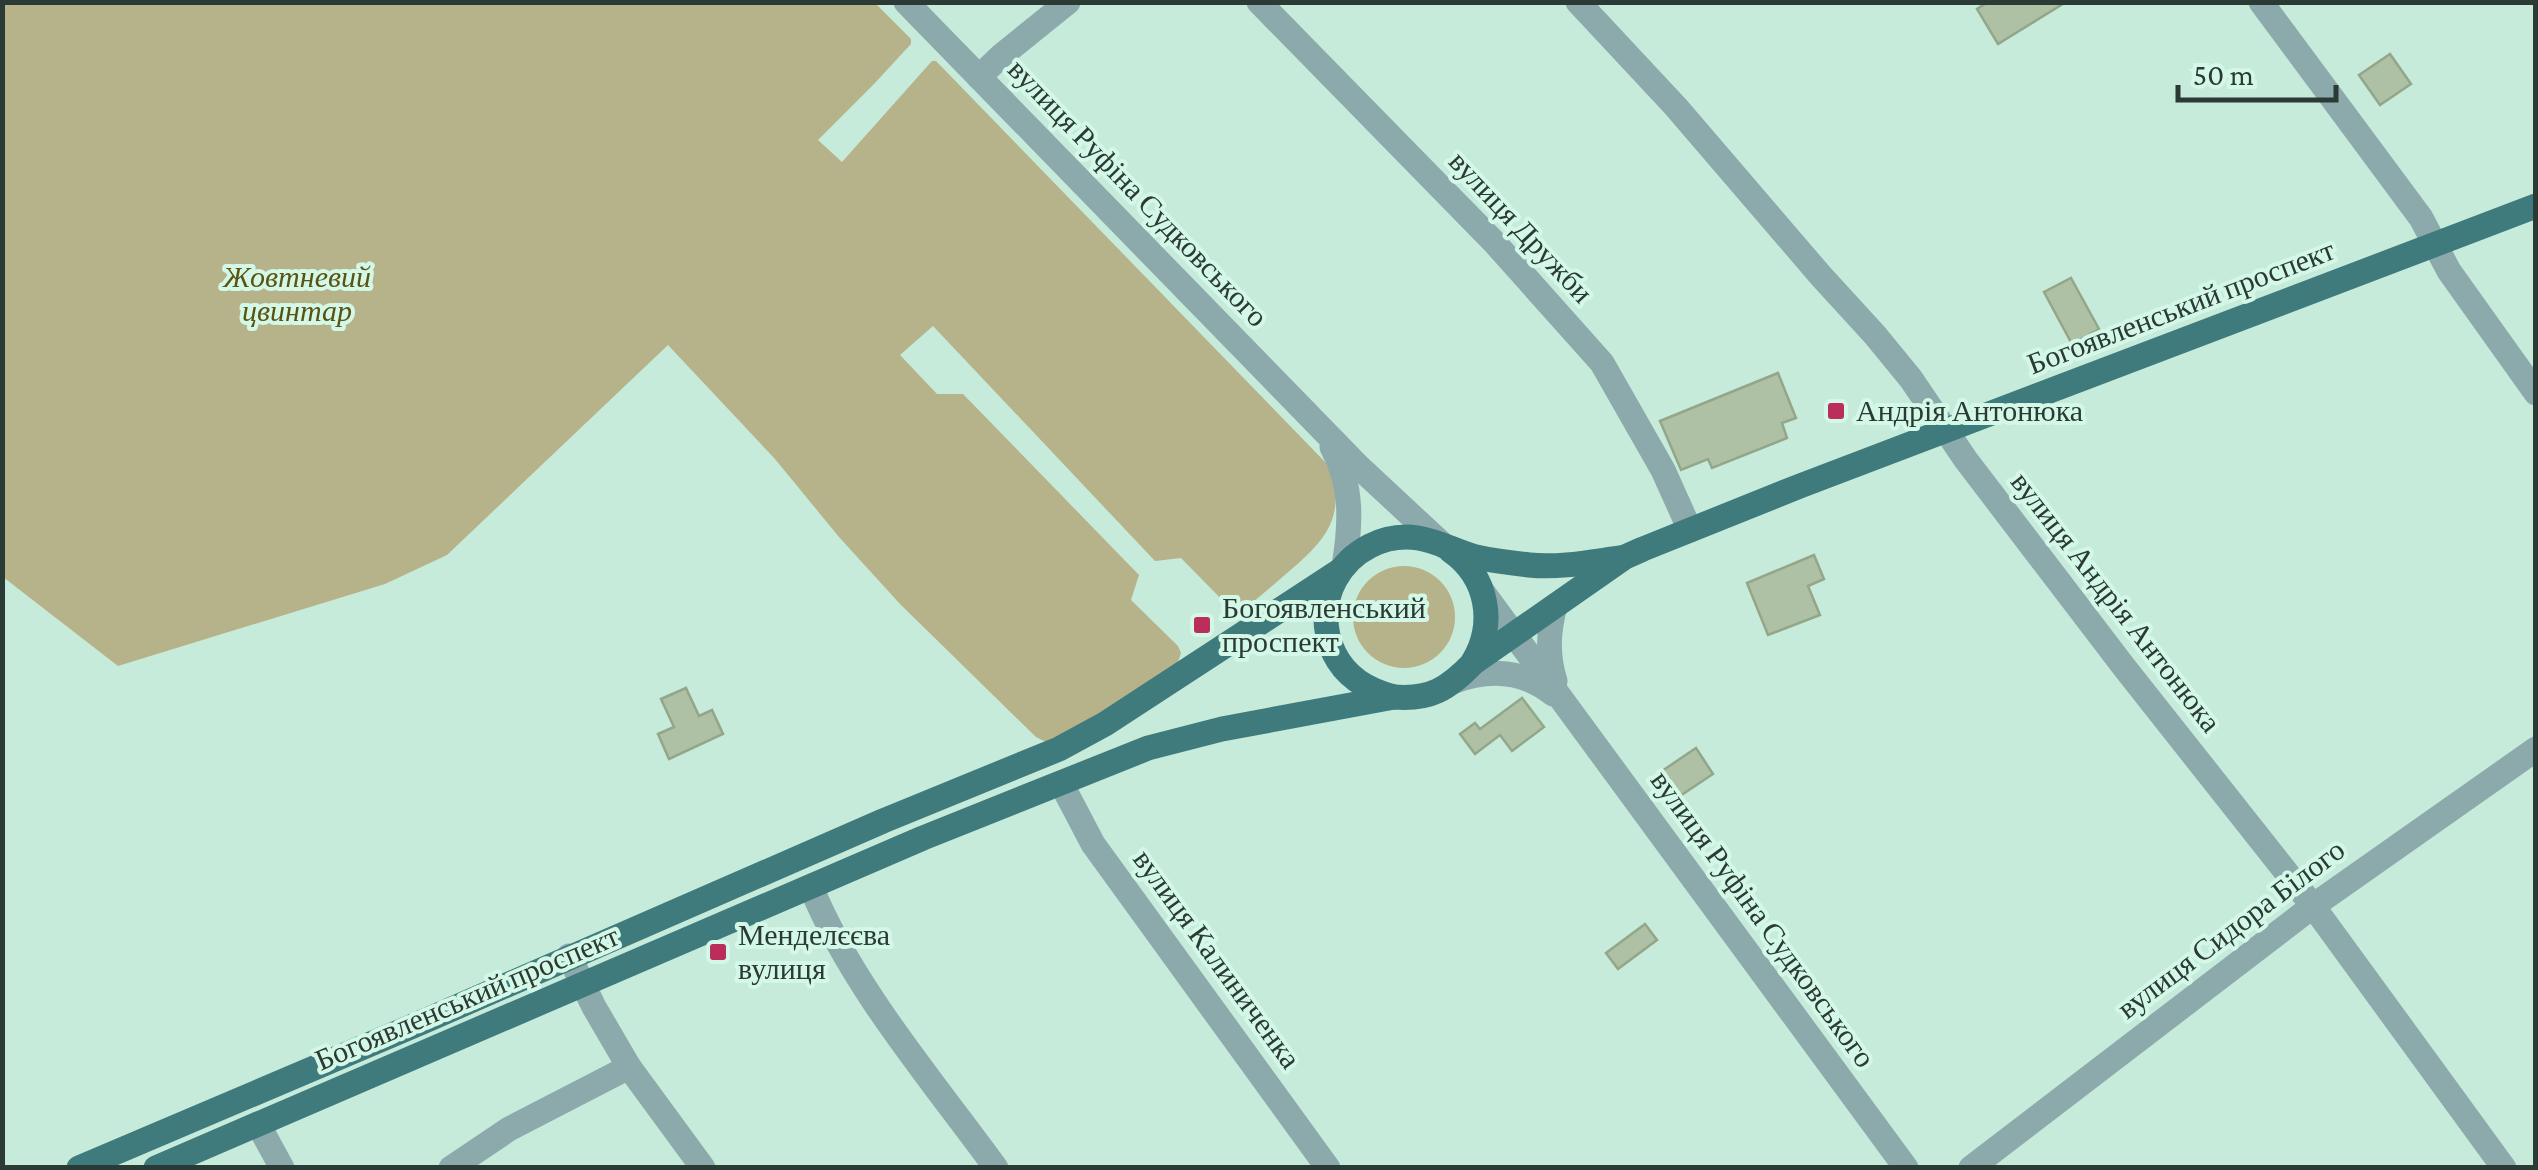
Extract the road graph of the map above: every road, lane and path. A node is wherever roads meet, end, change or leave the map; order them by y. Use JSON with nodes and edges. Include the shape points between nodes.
{"nodes":[{"id":1,"x":906,"y":2,"type":"edge"},
{"id":2,"x":1068,"y":2,"type":"edge"},
{"id":3,"x":1258,"y":2,"type":"edge"},
{"id":4,"x":1578,"y":2,"type":"edge"},
{"id":5,"x":2261,"y":2,"type":"edge"},
{"id":6,"x":979,"y":77,"type":"junction"},
{"id":7,"x":2536,"y":206,"type":"edge"},
{"id":8,"x":2435,"y":244,"type":"junction"},
{"id":9,"x":2536,"y":393,"type":"edge"},
{"id":10,"x":1322,"y":429,"type":"junction"},
{"id":11,"x":1948,"y":431,"type":"junction"},
{"id":12,"x":1690,"y":530,"type":"junction"},
{"id":13,"x":1447,"y":548,"type":"junction"},
{"id":14,"x":1625,"y":557,"type":"junction"},
{"id":15,"x":1342,"y":568,"type":"junction"},
{"id":16,"x":1482,"y":591,"type":"junction"},
{"id":17,"x":1556,"y":606,"type":"junction"},
{"id":18,"x":1515,"y":634,"type":"junction"},
{"id":19,"x":1464,"y":672,"type":"junction"},
{"id":20,"x":1394,"y":697,"type":"junction"},
{"id":21,"x":1568,"y":708,"type":"junction"},
{"id":22,"x":2536,"y":748,"type":"edge"},
{"id":23,"x":1061,"y":782,"type":"junction"},
{"id":24,"x":811,"y":886,"type":"junction"},
{"id":25,"x":2313,"y":906,"type":"junction"},
{"id":26,"x":569,"y":956,"type":"junction"},
{"id":27,"x":582,"y":984,"type":"junction"},
{"id":28,"x":628,"y":1067,"type":"junction"},
{"id":29,"x":258,"y":1124,"type":"junction"},
{"id":30,"x":78,"y":1168,"type":"edge"},
{"id":31,"x":156,"y":1168,"type":"edge"},
{"id":32,"x":282,"y":1168,"type":"edge"},
{"id":33,"x":452,"y":1168,"type":"edge"},
{"id":34,"x":703,"y":1168,"type":"edge"},
{"id":35,"x":996,"y":1168,"type":"edge"},
{"id":36,"x":1328,"y":1168,"type":"edge"},
{"id":37,"x":1906,"y":1168,"type":"edge"},
{"id":38,"x":1971,"y":1168,"type":"edge"},
{"id":39,"x":2504,"y":1168,"type":"edge"}],
"edges":[{"from":1,"to":6,"type":"street","name":"вулиця Руфіна Судковського"},
{"from":2,"to":6,"type":"street"},
{"from":3,"to":12,"type":"street","name":"вулиця Дружби","via":[[1494,242],[1602,363]]},
{"from":4,"to":11,"type":"street","name":"вулиця Андрія Антонюка","via":[[1875,334]]},
{"from":5,"to":8,"type":"street"},
{"from":6,"to":10,"type":"street","name":"вулиця Руфіна Судковського"},
{"from":7,"to":8,"type":"main road","name":"Богоявленський проспект"},
{"from":8,"to":9,"type":"street"},
{"from":8,"to":11,"type":"main road","name":"Богоявленський проспект"},
{"from":10,"to":13,"type":"street","name":"вулиця Руфіна Судковського"},
{"from":10,"to":15,"type":"street","name":"вулиця Руфіна Судковського","via":[[1348,490]]},
{"from":11,"to":12,"type":"main road","name":"Богоявленський проспект"},
{"from":11,"to":25,"type":"street","name":"вулиця Андрія Антонюка"},
{"from":12,"to":14,"type":"main road","name":"Богоявленський проспект"},
{"from":13,"to":14,"type":"main road","name":"Богоявленський проспект","via":[[1535,566]]},
{"from":13,"to":15,"type":"main road","name":"Богоявленський проспект","via":[[1394,538]]},
{"from":13,"to":16,"type":"main road","name":"вулиця Руфіна Судковського"},
{"from":14,"to":17,"type":"main road","name":"Богоявленський проспект"},
{"from":15,"to":20,"type":"main road","via":[[1326,611],[1335,655],[1354,678]]},
{"from":15,"to":26,"type":"main road","name":"Богоявленський проспект","via":[[1059,749]]},
{"from":16,"to":18,"type":"street","name":"вулиця Руфіна Судковського"},
{"from":16,"to":19,"type":"main road","via":[[1482,644]]},
{"from":17,"to":18,"type":"main road","name":"Богоявленський проспект"},
{"from":17,"to":21,"type":"street","name":"вулиця Руфіна Судковського","via":[[1550,658]]},
{"from":18,"to":19,"type":"main road","name":"Богоявленський проспект"},
{"from":18,"to":21,"type":"street","name":"вулиця Руфіна Судковського"},
{"from":19,"to":20,"type":"main road","name":"Богоявленський проспект","via":[[1420,697]]},
{"from":19,"to":21,"type":"street","name":"вулиця Руфіна Судковського","via":[[1518,676]]},
{"from":20,"to":23,"type":"main road","name":"Богоявленський проспект","via":[[1148,748]]},
{"from":21,"to":37,"type":"street","name":"вулиця Руфіна Судковського"},
{"from":22,"to":25,"type":"street","name":"вулиця Сидора Білого"},
{"from":23,"to":24,"type":"main road","name":"Богоявленський проспект"},
{"from":23,"to":36,"type":"street","name":"вулиця Калиниченка","via":[[1093,844]]},
{"from":24,"to":27,"type":"main road","name":"Богоявленський проспект"},
{"from":24,"to":35,"type":"street","via":[[866,990]]},
{"from":25,"to":38,"type":"street","name":"вулиця Сидора Білого"},
{"from":25,"to":39,"type":"street","name":"вулиця Андрія Антонюка"},
{"from":26,"to":27,"type":"street"},
{"from":26,"to":30,"type":"main road","name":"Богоявленський проспект"},
{"from":27,"to":28,"type":"street"},
{"from":27,"to":29,"type":"main road","name":"Богоявленський проспект"},
{"from":28,"to":33,"type":"street","via":[[509,1129]]},
{"from":28,"to":34,"type":"street"},
{"from":29,"to":31,"type":"main road","name":"Богоявленський проспект"},
{"from":29,"to":32,"type":"street"}]}
